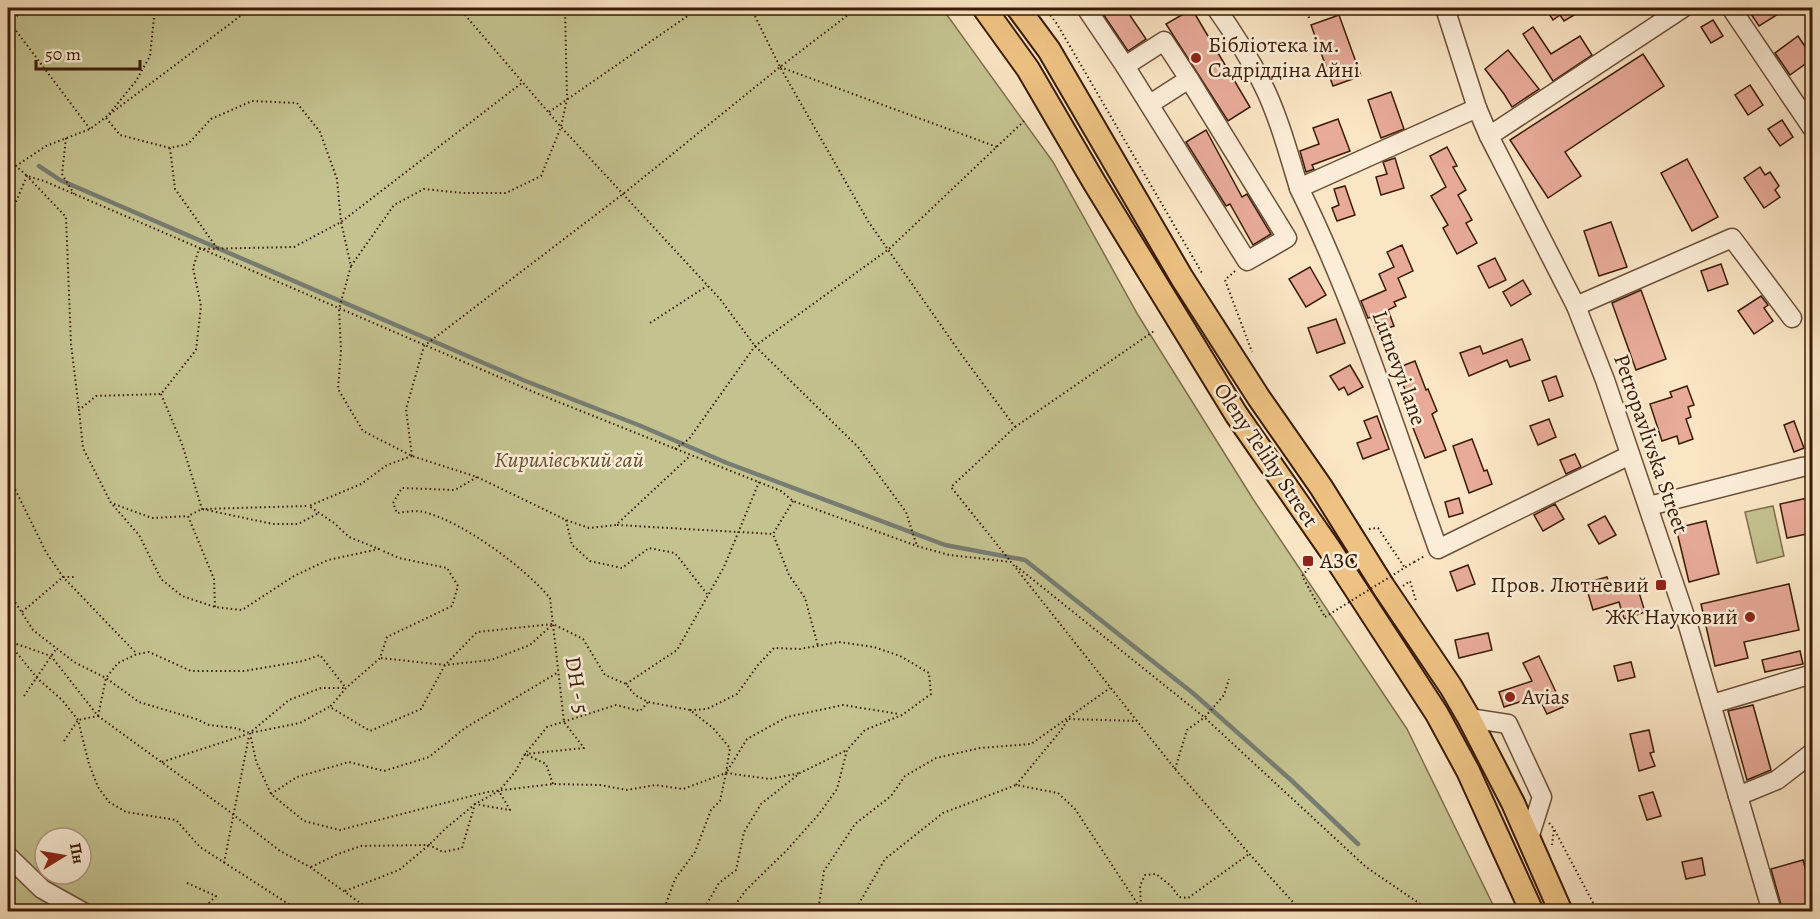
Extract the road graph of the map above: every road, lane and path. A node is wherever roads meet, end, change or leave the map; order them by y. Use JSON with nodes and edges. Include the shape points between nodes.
{"nodes":[{"id":1,"x":29,"y":8,"type":"edge"},
{"id":2,"x":155,"y":8,"type":"edge"},
{"id":3,"x":251,"y":8,"type":"edge"},
{"id":4,"x":459,"y":8,"type":"edge"},
{"id":5,"x":565,"y":8,"type":"edge"},
{"id":6,"x":699,"y":8,"type":"edge"},
{"id":7,"x":751,"y":8,"type":"edge"},
{"id":8,"x":857,"y":8,"type":"edge"},
{"id":9,"x":984,"y":8,"type":"edge"},
{"id":10,"x":1018,"y":8,"type":"edge"},
{"id":11,"x":1045,"y":8,"type":"edge"},
{"id":12,"x":1086,"y":8,"type":"edge"},
{"id":13,"x":1216,"y":8,"type":"edge"},
{"id":14,"x":1306,"y":8,"type":"edge"},
{"id":15,"x":1444,"y":8,"type":"edge"},
{"id":16,"x":1683,"y":8,"type":"edge"},
{"id":17,"x":1731,"y":8,"type":"edge"},
{"id":18,"x":1309,"y":18,"type":"dead end"},
{"id":19,"x":8,"y":21,"type":"edge"},
{"id":20,"x":1125,"y":66,"type":"junction"},
{"id":21,"x":780,"y":67,"type":"junction"},
{"id":22,"x":1189,"y":79,"type":"junction"},
{"id":23,"x":523,"y":82,"type":"junction"},
{"id":24,"x":567,"y":99,"type":"junction"},
{"id":25,"x":1150,"y":104,"type":"junction"},
{"id":26,"x":1478,"y":108,"type":"junction"},
{"id":27,"x":548,"y":112,"type":"junction"},
{"id":28,"x":106,"y":118,"type":"junction"},
{"id":29,"x":1024,"y":121,"type":"dead end"},
{"id":30,"x":561,"y":127,"type":"junction"},
{"id":31,"x":1812,"y":128,"type":"edge"},
{"id":32,"x":90,"y":129,"type":"junction"},
{"id":33,"x":1489,"y":136,"type":"junction"},
{"id":34,"x":66,"y":138,"type":"junction"},
{"id":35,"x":997,"y":147,"type":"junction"},
{"id":36,"x":170,"y":148,"type":"junction"},
{"id":37,"x":27,"y":176,"type":"junction"},
{"id":38,"x":1299,"y":188,"type":"junction"},
{"id":39,"x":74,"y":194,"type":"junction"},
{"id":40,"x":623,"y":194,"type":"junction"},
{"id":41,"x":8,"y":218,"type":"edge"},
{"id":42,"x":341,"y":222,"type":"junction"},
{"id":43,"x":217,"y":248,"type":"junction"},
{"id":44,"x":199,"y":249,"type":"junction"},
{"id":45,"x":889,"y":249,"type":"junction"},
{"id":46,"x":351,"y":266,"type":"junction"},
{"id":47,"x":1205,"y":279,"type":"dead end"},
{"id":48,"x":1225,"y":280,"type":"dead end"},
{"id":49,"x":707,"y":286,"type":"junction"},
{"id":50,"x":1576,"y":306,"type":"junction"},
{"id":51,"x":339,"y":309,"type":"junction"},
{"id":52,"x":1791,"y":318,"type":"dead end"},
{"id":53,"x":650,"y":323,"type":"dead end"},
{"id":54,"x":1154,"y":331,"type":"dead end"},
{"id":55,"x":1244,"y":342,"type":"dead end"},
{"id":56,"x":424,"y":346,"type":"junction"},
{"id":57,"x":755,"y":346,"type":"junction"},
{"id":58,"x":161,"y":394,"type":"junction"},
{"id":59,"x":79,"y":410,"type":"junction"},
{"id":60,"x":1015,"y":427,"type":"junction"},
{"id":61,"x":675,"y":449,"type":"junction"},
{"id":62,"x":691,"y":455,"type":"junction"},
{"id":63,"x":1630,"y":455,"type":"junction"},
{"id":64,"x":412,"y":456,"type":"junction"},
{"id":65,"x":1812,"y":466,"type":"edge"},
{"id":66,"x":8,"y":468,"type":"edge"},
{"id":67,"x":477,"y":477,"type":"junction"},
{"id":68,"x":759,"y":482,"type":"junction"},
{"id":69,"x":793,"y":501,"type":"junction"},
{"id":70,"x":111,"y":503,"type":"junction"},
{"id":71,"x":309,"y":506,"type":"junction"},
{"id":72,"x":1649,"y":507,"type":"junction"},
{"id":73,"x":202,"y":509,"type":"junction"},
{"id":74,"x":319,"y":513,"type":"junction"},
{"id":75,"x":188,"y":516,"type":"junction"},
{"id":76,"x":566,"y":520,"type":"junction"},
{"id":77,"x":616,"y":525,"type":"junction"},
{"id":78,"x":1368,"y":529,"type":"dead end"},
{"id":79,"x":739,"y":532,"type":"junction"},
{"id":80,"x":773,"y":534,"type":"junction"},
{"id":81,"x":917,"y":545,"type":"junction"},
{"id":82,"x":379,"y":549,"type":"junction"},
{"id":83,"x":1011,"y":562,"type":"junction"},
{"id":84,"x":1414,"y":562,"type":"dead end"},
{"id":85,"x":1405,"y":567,"type":"junction"},
{"id":86,"x":1309,"y":568,"type":"dead end"},
{"id":87,"x":63,"y":577,"type":"junction"},
{"id":88,"x":75,"y":577,"type":"dead end"},
{"id":89,"x":8,"y":591,"type":"edge"},
{"id":90,"x":707,"y":595,"type":"junction"},
{"id":91,"x":215,"y":608,"type":"junction"},
{"id":92,"x":21,"y":613,"type":"junction"},
{"id":93,"x":553,"y":624,"type":"junction"},
{"id":94,"x":8,"y":642,"type":"edge"},
{"id":95,"x":818,"y":646,"type":"junction"},
{"id":96,"x":57,"y":649,"type":"junction"},
{"id":97,"x":137,"y":654,"type":"junction"},
{"id":98,"x":51,"y":656,"type":"junction"},
{"id":99,"x":380,"y":658,"type":"junction"},
{"id":100,"x":445,"y":665,"type":"junction"},
{"id":101,"x":558,"y":672,"type":"junction"},
{"id":102,"x":1809,"y":675,"type":"dead end"},
{"id":103,"x":37,"y":678,"type":"junction"},
{"id":104,"x":106,"y":678,"type":"junction"},
{"id":105,"x":1229,"y":680,"type":"dead end"},
{"id":106,"x":626,"y":684,"type":"junction"},
{"id":107,"x":346,"y":688,"type":"junction"},
{"id":108,"x":1111,"y":688,"type":"junction"},
{"id":109,"x":24,"y":696,"type":"dead end"},
{"id":110,"x":648,"y":702,"type":"junction"},
{"id":111,"x":1712,"y":704,"type":"junction"},
{"id":112,"x":330,"y":707,"type":"junction"},
{"id":113,"x":690,"y":710,"type":"junction"},
{"id":114,"x":902,"y":715,"type":"junction"},
{"id":115,"x":98,"y":716,"type":"junction"},
{"id":116,"x":1204,"y":717,"type":"junction"},
{"id":117,"x":1069,"y":718,"type":"junction"},
{"id":118,"x":1469,"y":718,"type":"junction"},
{"id":119,"x":78,"y":720,"type":"junction"},
{"id":120,"x":1137,"y":721,"type":"junction"},
{"id":121,"x":564,"y":722,"type":"junction"},
{"id":122,"x":250,"y":733,"type":"junction"},
{"id":123,"x":64,"y":741,"type":"dead end"},
{"id":124,"x":847,"y":750,"type":"junction"},
{"id":125,"x":1812,"y":753,"type":"edge"},
{"id":126,"x":525,"y":754,"type":"junction"},
{"id":127,"x":161,"y":762,"type":"junction"},
{"id":128,"x":1175,"y":769,"type":"junction"},
{"id":129,"x":726,"y":773,"type":"junction"},
{"id":130,"x":800,"y":773,"type":"junction"},
{"id":131,"x":553,"y":784,"type":"junction"},
{"id":132,"x":1016,"y":785,"type":"junction"},
{"id":133,"x":499,"y":791,"type":"junction"},
{"id":134,"x":271,"y":794,"type":"junction"},
{"id":135,"x":1738,"y":796,"type":"junction"},
{"id":136,"x":475,"y":804,"type":"junction"},
{"id":137,"x":234,"y":815,"type":"junction"},
{"id":138,"x":1529,"y":838,"type":"junction"},
{"id":139,"x":429,"y":845,"type":"junction"},
{"id":140,"x":1249,"y":854,"type":"junction"},
{"id":141,"x":8,"y":856,"type":"edge"},
{"id":142,"x":224,"y":863,"type":"junction"},
{"id":143,"x":310,"y":867,"type":"junction"},
{"id":144,"x":187,"y":883,"type":"dead end"},
{"id":145,"x":345,"y":891,"type":"junction"},
{"id":146,"x":1142,"y":910,"type":"edge"},
{"id":147,"x":83,"y":912,"type":"edge"},
{"id":148,"x":200,"y":912,"type":"edge"},
{"id":149,"x":301,"y":912,"type":"edge"},
{"id":150,"x":373,"y":912,"type":"edge"},
{"id":151,"x":663,"y":912,"type":"edge"},
{"id":152,"x":702,"y":912,"type":"edge"},
{"id":153,"x":730,"y":912,"type":"edge"},
{"id":154,"x":819,"y":912,"type":"edge"},
{"id":155,"x":854,"y":912,"type":"edge"},
{"id":156,"x":1302,"y":912,"type":"edge"},
{"id":157,"x":1432,"y":912,"type":"edge"},
{"id":158,"x":1532,"y":912,"type":"edge"},
{"id":159,"x":1561,"y":912,"type":"edge"},
{"id":160,"x":1772,"y":912,"type":"edge"}],
"edges":[{"from":1,"to":19,"type":"path"},
{"from":2,"to":28,"type":"path","via":[[150,57]]},
{"from":3,"to":28,"type":"path"},
{"from":4,"to":23,"type":"path"},
{"from":5,"to":24,"type":"path"},
{"from":6,"to":24,"type":"path"},
{"from":7,"to":21,"type":"path"},
{"from":8,"to":21,"type":"path"},
{"from":9,"to":158,"type":"main road","name":"Oleny Telihy Street","via":[[1028,69],[1236,414],[1437,714],[1479,793]]},
{"from":10,"to":118,"type":"main road","name":"Oleny Telihy Street","via":[[1050,50],[1188,288]]},
{"from":11,"to":47,"type":"path"},
{"from":12,"to":20,"type":"street"},
{"from":13,"to":38,"type":"street","via":[[1263,85]]},
{"from":14,"to":18,"type":"path"},
{"from":15,"to":26,"type":"street","name":"Petropavlivska Street"},
{"from":16,"to":33,"type":"street"},
{"from":17,"to":31,"type":"street"},
{"from":19,"to":32,"type":"path"},
{"from":20,"to":22,"type":"street","via":[[1164,41]]},
{"from":20,"to":25,"type":"street"},
{"from":21,"to":35,"type":"path"},
{"from":21,"to":40,"type":"path"},
{"from":21,"to":45,"type":"path","via":[[868,221]]},
{"from":22,"to":25,"type":"street"},
{"from":22,"to":25,"type":"street","via":[[1287,238],[1247,261]]},
{"from":23,"to":27,"type":"path"},
{"from":23,"to":42,"type":"path"},
{"from":24,"to":27,"type":"path"},
{"from":24,"to":30,"type":"path"},
{"from":26,"to":33,"type":"street","name":"Petropavlivska Street"},
{"from":26,"to":38,"type":"street"},
{"from":27,"to":30,"type":"path"},
{"from":28,"to":32,"type":"path"},
{"from":28,"to":36,"type":"path","via":[[120,135]]},
{"from":29,"to":35,"type":"path"},
{"from":30,"to":40,"type":"path"},
{"from":30,"to":46,"type":"path","via":[[541,176],[506,193],[424,189],[394,205]]},
{"from":32,"to":34,"type":"path"},
{"from":33,"to":50,"type":"street","name":"Petropavlivska Street"},
{"from":34,"to":37,"type":"path","via":[[16,166]]},
{"from":34,"to":39,"type":"path","via":[[62,174]]},
{"from":35,"to":45,"type":"path"},
{"from":36,"to":42,"type":"path","via":[[188,144],[211,119],[252,101],[297,103],[320,132],[337,179]]},
{"from":36,"to":43,"type":"path","via":[[175,189]]},
{"from":37,"to":39,"type":"path"},
{"from":37,"to":41,"type":"path"},
{"from":37,"to":59,"type":"path","via":[[66,217],[71,344]]},
{"from":38,"to":63,"type":"street","name":"Lutnevyi lane","via":[[1352,309],[1438,549]]},
{"from":39,"to":44,"type":"path"},
{"from":40,"to":49,"type":"path"},
{"from":40,"to":56,"type":"path"},
{"from":42,"to":43,"type":"path","via":[[294,247]]},
{"from":42,"to":46,"type":"path"},
{"from":43,"to":44,"type":"path"},
{"from":44,"to":51,"type":"path"},
{"from":44,"to":58,"type":"path","via":[[193,268],[201,306],[196,350]]},
{"from":45,"to":57,"type":"path"},
{"from":45,"to":60,"type":"path"},
{"from":46,"to":51,"type":"path"},
{"from":48,"to":55,"type":"path","via":[[1256,361]]},
{"from":49,"to":53,"type":"path"},
{"from":49,"to":57,"type":"path"},
{"from":50,"to":52,"type":"street","via":[[1732,238]]},
{"from":50,"to":63,"type":"street","name":"Petropavlivska Street"},
{"from":51,"to":56,"type":"path"},
{"from":51,"to":64,"type":"path","via":[[338,389],[363,431]]},
{"from":54,"to":60,"type":"path"},
{"from":56,"to":61,"type":"path"},
{"from":56,"to":64,"type":"path","via":[[406,409]]},
{"from":57,"to":61,"type":"path","via":[[688,439]]},
{"from":57,"to":81,"type":"path","via":[[858,447],[906,512]]},
{"from":58,"to":59,"type":"path","via":[[96,396]]},
{"from":58,"to":73,"type":"path"},
{"from":59,"to":70,"type":"path","via":[[83,448]]},
{"from":60,"to":83,"type":"path","via":[[951,487]]},
{"from":61,"to":62,"type":"path"},
{"from":62,"to":68,"type":"path"},
{"from":62,"to":77,"type":"path"},
{"from":63,"to":72,"type":"street","name":"Petropavlivska Street"},
{"from":64,"to":67,"type":"path"},
{"from":64,"to":71,"type":"path"},
{"from":65,"to":72,"type":"street"},
{"from":66,"to":87,"type":"path","via":[[46,552]]},
{"from":67,"to":76,"type":"path"},
{"from":67,"to":93,"type":"path","name":"DH - 5","via":[[455,490],[402,488],[393,503],[397,513],[423,512],[499,551],[550,598]]},
{"from":68,"to":69,"type":"path"},
{"from":68,"to":79,"type":"path"},
{"from":69,"to":80,"type":"path"},
{"from":69,"to":81,"type":"path"},
{"from":70,"to":75,"type":"path","via":[[152,518]]},
{"from":70,"to":91,"type":"path","via":[[139,536],[161,579],[182,596]]},
{"from":71,"to":73,"type":"path"},
{"from":71,"to":74,"type":"path"},
{"from":72,"to":111,"type":"street","name":"Petropavlivska Street"},
{"from":73,"to":74,"type":"path","via":[[273,524],[298,524]]},
{"from":73,"to":75,"type":"path"},
{"from":74,"to":82,"type":"path","via":[[349,537]]},
{"from":75,"to":91,"type":"path","via":[[214,579]]},
{"from":76,"to":77,"type":"path","via":[[589,528]]},
{"from":76,"to":90,"type":"path","via":[[572,545],[590,561],[622,568],[649,548],[675,553]]},
{"from":77,"to":79,"type":"path"},
{"from":78,"to":85,"type":"path","via":[[1378,528]]},
{"from":79,"to":80,"type":"path"},
{"from":79,"to":90,"type":"path"},
{"from":80,"to":95,"type":"path","via":[[789,575],[805,598]]},
{"from":81,"to":83,"type":"path","via":[[949,555]]},
{"from":82,"to":91,"type":"path","via":[[328,560],[294,576],[242,610]]},
{"from":82,"to":99,"type":"path","via":[[399,558],[447,568],[458,586],[452,606],[387,637]]},
{"from":83,"to":108,"type":"path"},
{"from":83,"to":116,"type":"path"},
{"from":84,"to":85,"type":"path","bridge":true},
{"from":85,"to":86,"type":"path","bridge":true,"via":[[1325,617],[1302,576]]},
{"from":87,"to":88,"type":"path"},
{"from":87,"to":92,"type":"path"},
{"from":87,"to":97,"type":"path"},
{"from":89,"to":92,"type":"path"},
{"from":90,"to":106,"type":"path","via":[[677,650]]},
{"from":92,"to":96,"type":"path","via":[[33,630]]},
{"from":93,"to":100,"type":"path","via":[[521,649],[491,660]]},
{"from":93,"to":100,"type":"path","via":[[477,632]]},
{"from":93,"to":101,"type":"path","name":"DH - 5"},
{"from":93,"to":106,"type":"path","via":[[583,639],[605,675]]},
{"from":94,"to":98,"type":"path"},
{"from":94,"to":103,"type":"path"},
{"from":95,"to":113,"type":"path","via":[[774,648],[737,694],[707,709]]},
{"from":95,"to":114,"type":"path","via":[[839,642],[874,647],[929,673],[931,694]]},
{"from":96,"to":98,"type":"path"},
{"from":96,"to":104,"type":"path"},
{"from":97,"to":104,"type":"path","via":[[118,663]]},
{"from":97,"to":107,"type":"path","via":[[149,652],[191,671],[244,671],[320,655]]},
{"from":98,"to":103,"type":"path"},
{"from":98,"to":115,"type":"path"},
{"from":99,"to":100,"type":"path"},
{"from":99,"to":107,"type":"path"},
{"from":100,"to":112,"type":"path","via":[[421,709],[370,731]]},
{"from":101,"to":121,"type":"path","name":"DH - 5"},
{"from":101,"to":134,"type":"path","via":[[465,728],[429,757],[384,771],[349,762],[297,777]]},
{"from":102,"to":111,"type":"street"},
{"from":103,"to":109,"type":"path"},
{"from":103,"to":119,"type":"path"},
{"from":104,"to":115,"type":"path"},
{"from":104,"to":122,"type":"path","via":[[139,702],[209,725]]},
{"from":105,"to":116,"type":"path","via":[[1224,695]]},
{"from":106,"to":110,"type":"path"},
{"from":107,"to":112,"type":"path"},
{"from":107,"to":122,"type":"path","via":[[321,688],[289,700]]},
{"from":108,"to":117,"type":"path"},
{"from":108,"to":120,"type":"path"},
{"from":110,"to":113,"type":"path"},
{"from":110,"to":121,"type":"path","via":[[640,711],[616,705]]},
{"from":111,"to":135,"type":"street","name":"Petropavlivska Street"},
{"from":112,"to":122,"type":"path","via":[[300,723]]},
{"from":113,"to":129,"type":"path","via":[[730,748]]},
{"from":114,"to":124,"type":"path","via":[[865,730]]},
{"from":114,"to":129,"type":"path","via":[[843,705],[788,717],[747,739]]},
{"from":115,"to":119,"type":"path"},
{"from":115,"to":127,"type":"path"},
{"from":116,"to":128,"type":"path","via":[[1187,730]]},
{"from":116,"to":157,"type":"path","via":[[1366,867]]},
{"from":117,"to":120,"type":"path"},
{"from":117,"to":132,"type":"path"},
{"from":117,"to":154,"type":"path","via":[[1031,744],[980,748],[936,758],[904,776],[891,796],[855,824],[824,872]]},
{"from":118,"to":138,"type":"main road","name":"Oleny Telihy Street"},
{"from":118,"to":138,"type":"street","via":[[1508,724],[1542,796]]},
{"from":119,"to":123,"type":"path"},
{"from":119,"to":142,"type":"path","via":[[89,764],[109,802],[126,812],[176,820],[200,847]]},
{"from":120,"to":128,"type":"path"},
{"from":121,"to":126,"type":"path","via":[[547,728]]},
{"from":121,"to":126,"type":"path","name":"DH - 5","via":[[584,748]]},
{"from":122,"to":127,"type":"path"},
{"from":122,"to":134,"type":"path","via":[[256,761]]},
{"from":122,"to":137,"type":"path"},
{"from":124,"to":130,"type":"path"},
{"from":124,"to":153,"type":"path","via":[[837,789],[819,814]]},
{"from":125,"to":135,"type":"street","via":[[1777,780]]},
{"from":126,"to":131,"type":"path","via":[[546,764]]},
{"from":126,"to":133,"type":"path"},
{"from":127,"to":137,"type":"path"},
{"from":128,"to":140,"type":"path"},
{"from":129,"to":130,"type":"path","via":[[770,779]]},
{"from":129,"to":131,"type":"path","via":[[683,789],[655,785],[627,790]]},
{"from":129,"to":151,"type":"path","via":[[720,801],[711,810],[695,852],[675,879]]},
{"from":130,"to":152,"type":"path","via":[[761,804],[744,832],[736,870],[719,884]]},
{"from":131,"to":133,"type":"path"},
{"from":132,"to":146,"type":"path","via":[[1058,793],[1075,809]]},
{"from":132,"to":155,"type":"path","via":[[943,813],[885,859]]},
{"from":133,"to":134,"type":"path","via":[[340,830],[304,821]]},
{"from":133,"to":136,"type":"path"},
{"from":133,"to":136,"type":"path","via":[[510,810]]},
{"from":135,"to":160,"type":"street","name":"Petropavlivska Street"},
{"from":136,"to":139,"type":"path"},
{"from":136,"to":139,"type":"path","via":[[462,848],[444,852]]},
{"from":137,"to":142,"type":"path"},
{"from":137,"to":143,"type":"path","via":[[279,851]]},
{"from":138,"to":159,"type":"main road","name":"Oleny Telihy Street"},
{"from":139,"to":143,"type":"path","via":[[361,846]]},
{"from":139,"to":145,"type":"path","via":[[399,870]]},
{"from":140,"to":146,"type":"path","via":[[1188,898],[1179,897],[1156,874],[1145,875],[1140,886]]},
{"from":140,"to":156,"type":"path"},
{"from":141,"to":147,"type":"street","via":[[42,889]]},
{"from":142,"to":149,"type":"path"},
{"from":143,"to":145,"type":"path"},
{"from":144,"to":148,"type":"path","via":[[216,896]]},
{"from":145,"to":150,"type":"path"}]}
